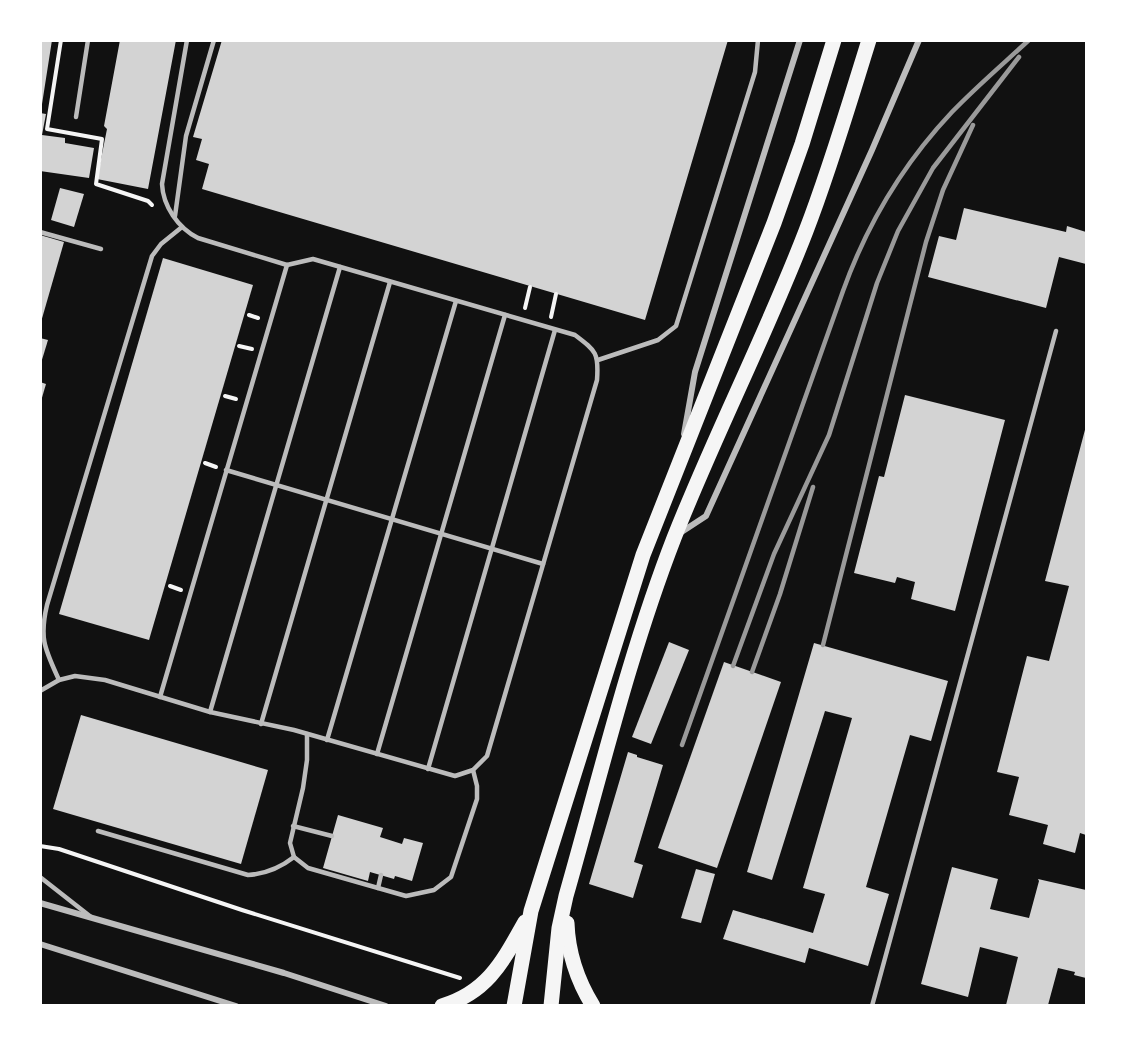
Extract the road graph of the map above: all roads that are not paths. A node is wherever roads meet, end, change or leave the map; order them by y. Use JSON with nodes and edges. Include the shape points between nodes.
{"nodes":[{"id":1,"x":88,"y":40,"type":"edge"},
{"id":2,"x":188,"y":40,"type":"edge"},
{"id":3,"x":214,"y":40,"type":"edge"},
{"id":4,"x":758,"y":40,"type":"edge"},
{"id":5,"x":800,"y":40,"type":"edge"},
{"id":6,"x":834,"y":40,"type":"edge"},
{"id":7,"x":869,"y":40,"type":"edge"},
{"id":8,"x":919,"y":40,"type":"edge"},
{"id":9,"x":76,"y":117,"type":"dead end"},
{"id":10,"x":174,"y":217,"type":"junction"},
{"id":11,"x":182,"y":227,"type":"junction"},
{"id":12,"x":40,"y":232,"type":"edge"},
{"id":13,"x":101,"y":249,"type":"dead end"},
{"id":14,"x":287,"y":265,"type":"junction"},
{"id":15,"x":340,"y":267,"type":"junction"},
{"id":16,"x":390,"y":282,"type":"junction"},
{"id":17,"x":456,"y":301,"type":"junction"},
{"id":18,"x":505,"y":315,"type":"junction"},
{"id":19,"x":555,"y":330,"type":"junction"},
{"id":20,"x":1056,"y":331,"type":"dead end"},
{"id":21,"x":598,"y":360,"type":"junction"},
{"id":22,"x":680,"y":460,"type":"junction"},
{"id":23,"x":226,"y":470,"type":"junction"},
{"id":24,"x":277,"y":485,"type":"junction"},
{"id":25,"x":326,"y":500,"type":"junction"},
{"id":26,"x":392,"y":520,"type":"junction"},
{"id":27,"x":441,"y":535,"type":"junction"},
{"id":28,"x":675,"y":537,"type":"junction"},
{"id":29,"x":491,"y":550,"type":"junction"},
{"id":30,"x":543,"y":564,"type":"junction"},
{"id":31,"x":59,"y":680,"type":"junction"},
{"id":32,"x":40,"y":691,"type":"edge"},
{"id":33,"x":160,"y":697,"type":"junction"},
{"id":34,"x":210,"y":712,"type":"junction"},
{"id":35,"x":261,"y":724,"type":"junction"},
{"id":36,"x":307,"y":734,"type":"junction"},
{"id":37,"x":327,"y":740,"type":"junction"},
{"id":38,"x":377,"y":754,"type":"junction"},
{"id":39,"x":428,"y":769,"type":"junction"},
{"id":40,"x":473,"y":770,"type":"junction"},
{"id":41,"x":293,"y":826,"type":"junction"},
{"id":42,"x":98,"y":831,"type":"dead end"},
{"id":43,"x":332,"y":836,"type":"dead end"},
{"id":44,"x":294,"y":857,"type":"junction"},
{"id":45,"x":381,"y":875,"type":"dead end"},
{"id":46,"x":40,"y":877,"type":"edge"},
{"id":47,"x":378,"y":888,"type":"junction"},
{"id":48,"x":566,"y":896,"type":"junction"},
{"id":49,"x":40,"y":903,"type":"edge"},
{"id":50,"x":531,"y":911,"type":"junction"},
{"id":51,"x":90,"y":916,"type":"junction"},
{"id":52,"x":40,"y":944,"type":"edge"},
{"id":53,"x":236,"y":1005,"type":"edge"},
{"id":54,"x":386,"y":1005,"type":"edge"},
{"id":55,"x":442,"y":1005,"type":"edge"},
{"id":56,"x":514,"y":1005,"type":"edge"},
{"id":57,"x":551,"y":1005,"type":"edge"},
{"id":58,"x":593,"y":1005,"type":"edge"},
{"id":59,"x":872,"y":1005,"type":"edge"}],
"edges":[{"from":1,"to":9,"type":"lane"},
{"from":2,"to":10,"type":"lane","via":[[162,183]]},
{"from":3,"to":10,"type":"lane","via":[[186,136]]},
{"from":4,"to":21,"type":"lane","via":[[755,72],[676,326],[658,340]]},
{"from":5,"to":22,"type":"street","via":[[695,372]]},
{"from":6,"to":22,"type":"main road","via":[[774,223]]},
{"from":7,"to":28,"type":"main road","via":[[806,232]]},
{"from":8,"to":28,"type":"street","via":[[706,516]]},
{"from":10,"to":11,"type":"lane"},
{"from":11,"to":14,"type":"lane","via":[[198,238]]},
{"from":11,"to":31,"type":"lane","via":[[152,256],[46,605],[45,649]]},
{"from":12,"to":13,"type":"lane"},
{"from":14,"to":15,"type":"lane","via":[[313,259]]},
{"from":14,"to":23,"type":"lane"},
{"from":15,"to":16,"type":"lane"},
{"from":15,"to":24,"type":"lane"},
{"from":16,"to":17,"type":"lane"},
{"from":16,"to":25,"type":"lane"},
{"from":17,"to":18,"type":"lane"},
{"from":17,"to":26,"type":"lane"},
{"from":18,"to":19,"type":"lane"},
{"from":18,"to":27,"type":"lane"},
{"from":19,"to":21,"type":"lane","via":[[574,335],[591,347]]},
{"from":19,"to":29,"type":"lane"},
{"from":20,"to":59,"type":"lane"},
{"from":21,"to":30,"type":"lane","via":[[597,380]]},
{"from":22,"to":50,"type":"main road","via":[[636,576]]},
{"from":23,"to":24,"type":"lane"},
{"from":23,"to":33,"type":"lane"},
{"from":24,"to":25,"type":"lane"},
{"from":24,"to":34,"type":"lane"},
{"from":25,"to":26,"type":"lane"},
{"from":25,"to":35,"type":"lane"},
{"from":26,"to":27,"type":"lane"},
{"from":26,"to":37,"type":"lane"},
{"from":27,"to":29,"type":"lane"},
{"from":27,"to":38,"type":"lane"},
{"from":28,"to":48,"type":"main road","via":[[633,659]]},
{"from":29,"to":30,"type":"lane"},
{"from":29,"to":39,"type":"lane"},
{"from":30,"to":40,"type":"lane","via":[[487,756]]},
{"from":31,"to":32,"type":"lane"},
{"from":31,"to":33,"type":"lane","via":[[75,676],[105,680]]},
{"from":33,"to":34,"type":"lane"},
{"from":34,"to":35,"type":"lane"},
{"from":35,"to":36,"type":"lane"},
{"from":36,"to":37,"type":"lane"},
{"from":36,"to":41,"type":"lane","via":[[308,760]]},
{"from":37,"to":38,"type":"lane"},
{"from":38,"to":39,"type":"lane"},
{"from":39,"to":40,"type":"lane","via":[[455,776]]},
{"from":40,"to":47,"type":"lane","via":[[477,799],[451,877],[434,890],[406,896]]},
{"from":41,"to":43,"type":"lane"},
{"from":41,"to":44,"type":"lane","via":[[290,843]]},
{"from":42,"to":44,"type":"lane","via":[[248,875],[262,874]]},
{"from":44,"to":47,"type":"lane","via":[[308,868]]},
{"from":45,"to":47,"type":"lane"},
{"from":46,"to":51,"type":"lane"},
{"from":48,"to":57,"type":"main road"},
{"from":48,"to":58,"type":"main road","via":[[568,943],[577,975]]},
{"from":49,"to":51,"type":"street"},
{"from":50,"to":55,"type":"main road","via":[[500,967],[488,980],[472,993]]},
{"from":50,"to":56,"type":"main road"},
{"from":51,"to":54,"type":"street"},
{"from":52,"to":53,"type":"street"}]}
